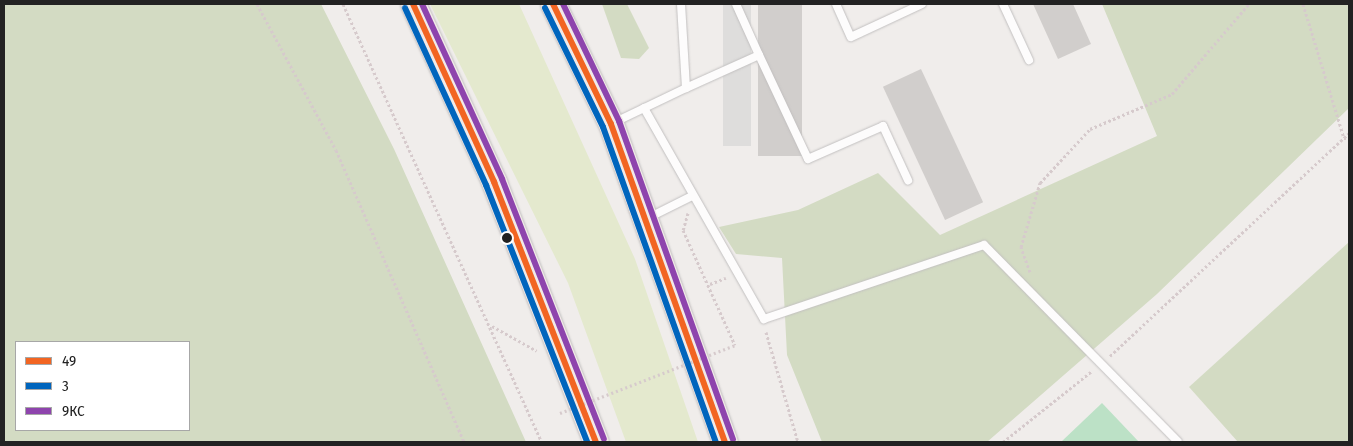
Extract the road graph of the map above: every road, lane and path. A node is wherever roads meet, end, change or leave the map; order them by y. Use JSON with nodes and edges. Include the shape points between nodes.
{"nodes":[{"id":1,"x":257,"y":4,"type":"edge"},
{"id":2,"x":343,"y":4,"type":"edge"},
{"id":3,"x":412,"y":4,"type":"edge"},
{"id":4,"x":553,"y":4,"type":"edge"},
{"id":5,"x":681,"y":4,"type":"edge"},
{"id":6,"x":736,"y":4,"type":"edge"},
{"id":7,"x":836,"y":4,"type":"edge"},
{"id":8,"x":922,"y":4,"type":"edge"},
{"id":9,"x":1003,"y":4,"type":"edge"},
{"id":10,"x":1249,"y":4,"type":"edge"},
{"id":11,"x":1304,"y":4,"type":"edge"},
{"id":12,"x":759,"y":55,"type":"junction"},
{"id":13,"x":1029,"y":60,"type":"dead end"},
{"id":14,"x":686,"y":88,"type":"junction"},
{"id":15,"x":644,"y":108,"type":"junction"},
{"id":16,"x":611,"y":124,"type":"junction"},
{"id":17,"x":1349,"y":133,"type":"edge"},
{"id":18,"x":1344,"y":138,"type":"junction"},
{"id":19,"x":1349,"y":138,"type":"edge"},
{"id":20,"x":908,"y":180,"type":"dead end"},
{"id":21,"x":692,"y":196,"type":"junction"},
{"id":22,"x":646,"y":218,"type":"junction"},
{"id":23,"x":1041,"y":302,"type":"junction"},
{"id":24,"x":764,"y":320,"type":"junction"},
{"id":25,"x":491,"y":326,"type":"junction"},
{"id":26,"x":537,"y":352,"type":"dead end"},
{"id":27,"x":1102,"y":364,"type":"junction"},
{"id":28,"x":560,"y":413,"type":"dead end"},
{"id":29,"x":464,"y":442,"type":"edge"},
{"id":30,"x":542,"y":442,"type":"edge"},
{"id":31,"x":596,"y":442,"type":"edge"},
{"id":32,"x":725,"y":442,"type":"edge"},
{"id":33,"x":798,"y":442,"type":"edge"},
{"id":34,"x":1003,"y":442,"type":"edge"},
{"id":35,"x":1178,"y":442,"type":"edge"}],
"edges":[{"from":1,"to":29,"type":"path","via":[[336,150]]},
{"from":2,"to":25,"type":"path"},
{"from":3,"to":31,"type":"main road","via":[[494,182]]},
{"from":4,"to":16,"type":"main road"},
{"from":5,"to":14,"type":"lane"},
{"from":6,"to":12,"type":"lane"},
{"from":7,"to":8,"type":"lane","via":[[851,36]]},
{"from":9,"to":13,"type":"lane"},
{"from":10,"to":23,"type":"path","via":[[1172,94],[1090,129],[1040,182],[1021,247]]},
{"from":11,"to":18,"type":"path"},
{"from":12,"to":14,"type":"lane"},
{"from":12,"to":20,"type":"lane","via":[[808,158],[883,126]]},
{"from":14,"to":15,"type":"lane"},
{"from":15,"to":16,"type":"lane"},
{"from":15,"to":21,"type":"lane"},
{"from":16,"to":22,"type":"main road"},
{"from":17,"to":18,"type":"path"},
{"from":18,"to":19,"type":"path"},
{"from":18,"to":27,"type":"path"},
{"from":21,"to":22,"type":"lane"},
{"from":21,"to":24,"type":"lane"},
{"from":21,"to":28,"type":"path","bridge":true,"via":[[683,230],[736,345]]},
{"from":22,"to":32,"type":"main road"},
{"from":23,"to":24,"type":"lane","via":[[984,245]]},
{"from":23,"to":27,"type":"lane"},
{"from":24,"to":33,"type":"path","via":[[772,360]]},
{"from":25,"to":26,"type":"path"},
{"from":25,"to":30,"type":"path"},
{"from":27,"to":34,"type":"path"},
{"from":27,"to":35,"type":"lane"}]}
